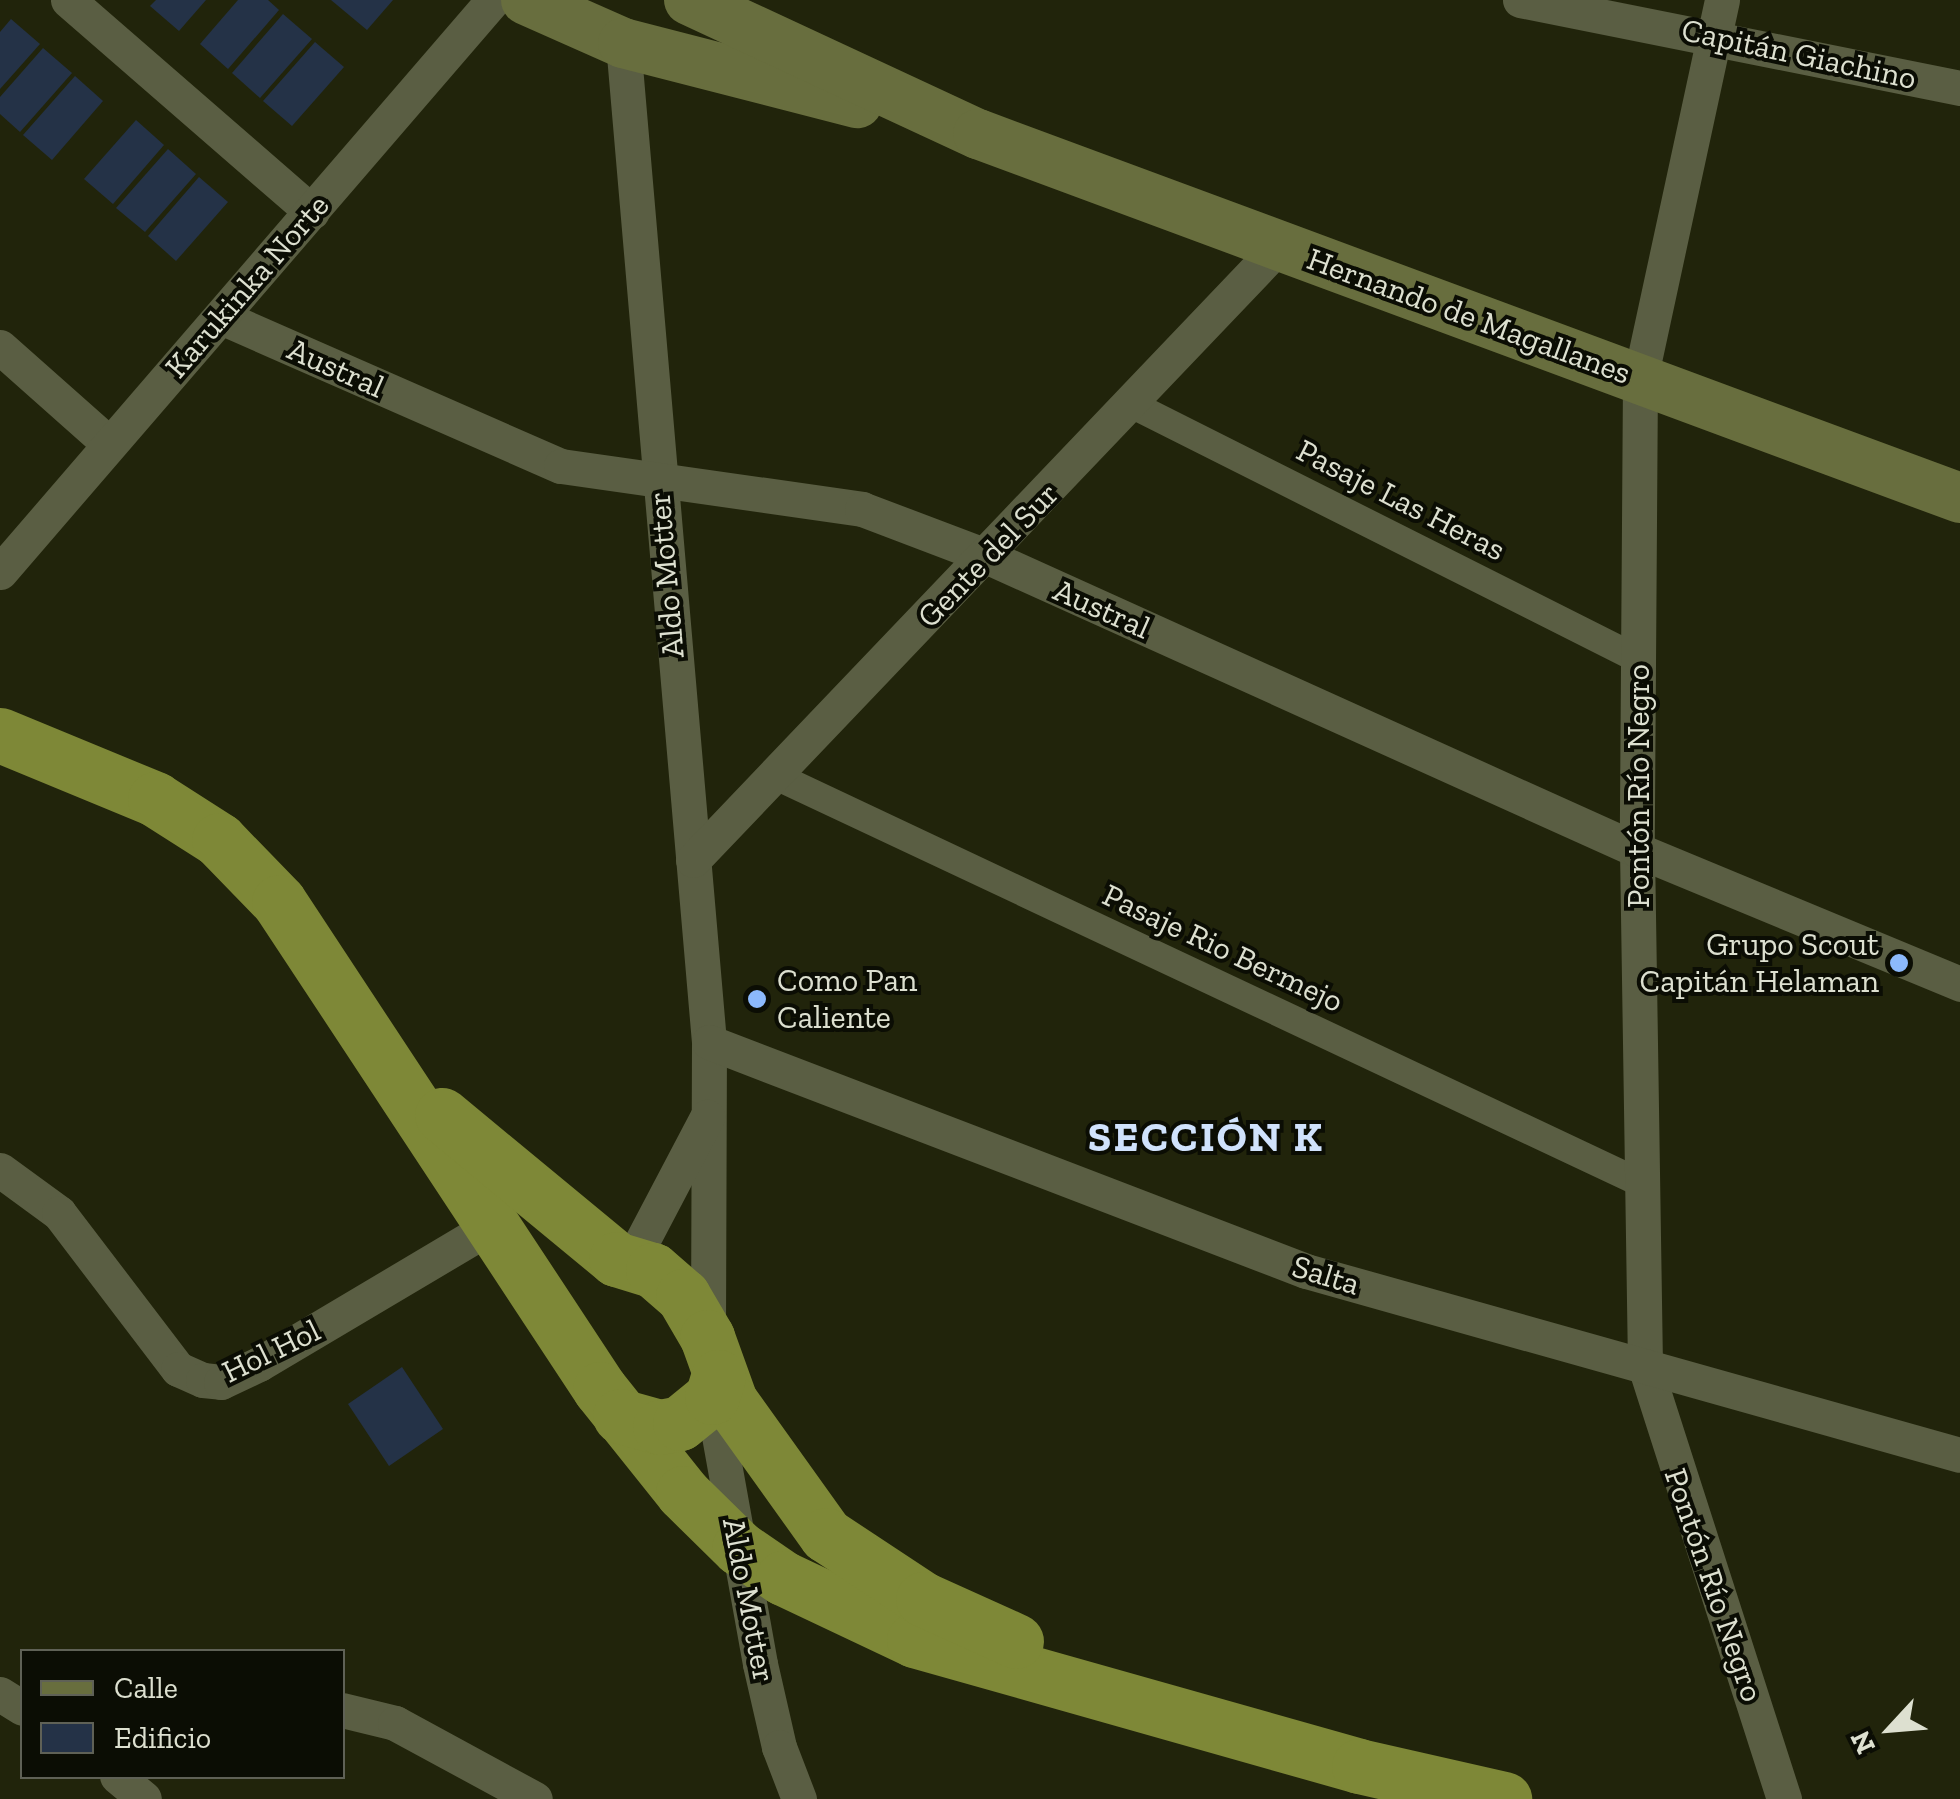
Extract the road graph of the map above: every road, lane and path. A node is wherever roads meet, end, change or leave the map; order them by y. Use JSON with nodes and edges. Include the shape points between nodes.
{"nodes":[{"id":1,"x":68,"y":0,"type":"edge"},
{"id":2,"x":493,"y":0,"type":"edge"},
{"id":3,"x":526,"y":0,"type":"edge"},
{"id":4,"x":689,"y":0,"type":"edge"},
{"id":5,"x":1520,"y":0,"type":"edge"},
{"id":6,"x":1722,"y":0,"type":"edge"},
{"id":7,"x":1714,"y":36,"type":"junction"},
{"id":8,"x":623,"y":43,"type":"junction"},
{"id":9,"x":1960,"y":88,"type":"edge"},
{"id":10,"x":978,"y":134,"type":"junction"},
{"id":11,"x":312,"y":212,"type":"junction"},
{"id":12,"x":1279,"y":246,"type":"junction"},
{"id":13,"x":221,"y":317,"type":"junction"},
{"id":14,"x":0,"y":347,"type":"edge"},
{"id":15,"x":1640,"y":379,"type":"junction"},
{"id":16,"x":1132,"y":404,"type":"junction"},
{"id":17,"x":108,"y":443,"type":"junction"},
{"id":18,"x":658,"y":484,"type":"junction"},
{"id":19,"x":1960,"y":498,"type":"edge"},
{"id":20,"x":986,"y":556,"type":"junction"},
{"id":21,"x":0,"y":572,"type":"edge"},
{"id":22,"x":1638,"y":659,"type":"junction"},
{"id":23,"x":0,"y":735,"type":"edge"},
{"id":24,"x":776,"y":776,"type":"junction"},
{"id":25,"x":1636,"y":850,"type":"junction"},
{"id":26,"x":692,"y":860,"type":"junction"},
{"id":27,"x":1960,"y":984,"type":"edge"},
{"id":28,"x":709,"y":1042,"type":"junction"},
{"id":29,"x":384,"y":1057,"type":"junction"},
{"id":30,"x":711,"y":1107,"type":"junction"},
{"id":31,"x":0,"y":1170,"type":"edge"},
{"id":32,"x":1641,"y":1183,"type":"junction"},
{"id":33,"x":490,"y":1226,"type":"junction"},
{"id":34,"x":624,"y":1260,"type":"junction"},
{"id":35,"x":569,"y":1333,"type":"junction"},
{"id":36,"x":1645,"y":1366,"type":"junction"},
{"id":37,"x":712,"y":1371,"type":"junction"},
{"id":38,"x":620,"y":1416,"type":"junction"},
{"id":39,"x":1960,"y":1455,"type":"edge"},
{"id":40,"x":739,"y":1548,"type":"junction"},
{"id":41,"x":345,"y":1711,"type":"edge"},
{"id":42,"x":1221,"y":1728,"type":"junction"},
{"id":43,"x":121,"y":1779,"type":"edge"},
{"id":44,"x":144,"y":1799,"type":"edge"},
{"id":45,"x":535,"y":1799,"type":"edge"},
{"id":46,"x":799,"y":1799,"type":"edge"},
{"id":47,"x":1504,"y":1799,"type":"edge"},
{"id":48,"x":1784,"y":1799,"type":"edge"}],
"edges":[{"from":1,"to":11,"type":"street"},
{"from":2,"to":11,"type":"street","name":"Karukinka Norte"},
{"from":3,"to":8,"type":"main road","name":"Hernando de Magallanes"},
{"from":4,"to":10,"type":"main road","name":"Hernando de Magallanes"},
{"from":5,"to":7,"type":"street","name":"Capitán Giachino"},
{"from":6,"to":7,"type":"street","name":"Pontón Río Negro"},
{"from":7,"to":9,"type":"street","name":"Capitán Giachino"},
{"from":7,"to":15,"type":"street","name":"Pontón Río Negro"},
{"from":8,"to":10,"type":"main road","name":"Hernando de Magallanes"},
{"from":8,"to":18,"type":"street","name":"Aldo Motter"},
{"from":10,"to":12,"type":"main road","name":"Hernando de Magallanes"},
{"from":11,"to":13,"type":"street","name":"Karukinka Norte"},
{"from":12,"to":15,"type":"main road","name":"Hernando de Magallanes"},
{"from":12,"to":16,"type":"street","name":"Gente del Sur"},
{"from":13,"to":17,"type":"street","name":"Karukinka Norte"},
{"from":13,"to":18,"type":"street","name":"Austral","via":[[560,466]]},
{"from":14,"to":17,"type":"street"},
{"from":15,"to":19,"type":"main road","name":"Hernando de Magallanes"},
{"from":15,"to":22,"type":"street","name":"Pontón Río Negro"},
{"from":16,"to":20,"type":"street","name":"Gente del Sur"},
{"from":16,"to":22,"type":"street","name":"Pasaje Las Heras"},
{"from":17,"to":21,"type":"street","name":"Karukinka Norte"},
{"from":18,"to":20,"type":"street","name":"Austral","via":[[862,509]]},
{"from":18,"to":26,"type":"street","name":"Aldo Motter"},
{"from":20,"to":24,"type":"street","name":"Gente del Sur"},
{"from":20,"to":25,"type":"street","name":"Austral"},
{"from":22,"to":25,"type":"street","name":"Pontón Río Negro"},
{"from":23,"to":29,"type":"highway","via":[[155,799],[219,840],[279,902]]},
{"from":24,"to":26,"type":"street","name":"Gente del Sur"},
{"from":24,"to":32,"type":"street","name":"Pasaje Rio Bermejo"},
{"from":25,"to":27,"type":"street","name":"Austral"},
{"from":25,"to":32,"type":"street","name":"Pontón Río Negro"},
{"from":26,"to":28,"type":"street","name":"Aldo Motter"},
{"from":28,"to":30,"type":"street","name":"Aldo Motter"},
{"from":28,"to":36,"type":"street","name":"Salta","via":[[1306,1271]]},
{"from":29,"to":33,"type":"highway"},
{"from":29,"to":34,"type":"highway","via":[[468,1141]]},
{"from":30,"to":34,"type":"street","name":"Aldo Motter"},
{"from":30,"to":37,"type":"street","name":"Aldo Motter"},
{"from":31,"to":33,"type":"street","name":"Hol Hol","via":[[59,1213],[178,1369],[203,1380],[221,1382],[260,1364]]},
{"from":32,"to":36,"type":"street","name":"Pontón Río Negro"},
{"from":33,"to":35,"type":"highway"},
{"from":34,"to":35,"type":"highway","via":[[580,1288]]},
{"from":34,"to":37,"type":"highway","via":[[669,1282]]},
{"from":35,"to":38,"type":"highway"},
{"from":36,"to":39,"type":"street","name":"Salta"},
{"from":36,"to":48,"type":"street","name":"Pontón Río Negro"},
{"from":37,"to":38,"type":"highway","via":[[698,1413],[660,1427]]},
{"from":37,"to":40,"type":"street","name":"Aldo Motter"},
{"from":37,"to":42,"type":"highway","via":[[826,1535],[874,1570],[938,1606]]},
{"from":38,"to":40,"type":"highway"},
{"from":40,"to":42,"type":"highway","via":[[784,1578],[914,1640]]},
{"from":40,"to":46,"type":"street","name":"Aldo Motter","via":[[779,1748]]},
{"from":41,"to":45,"type":"street","via":[[410,1730]]},
{"from":42,"to":47,"type":"highway"},
{"from":43,"to":44,"type":"street"}]}
